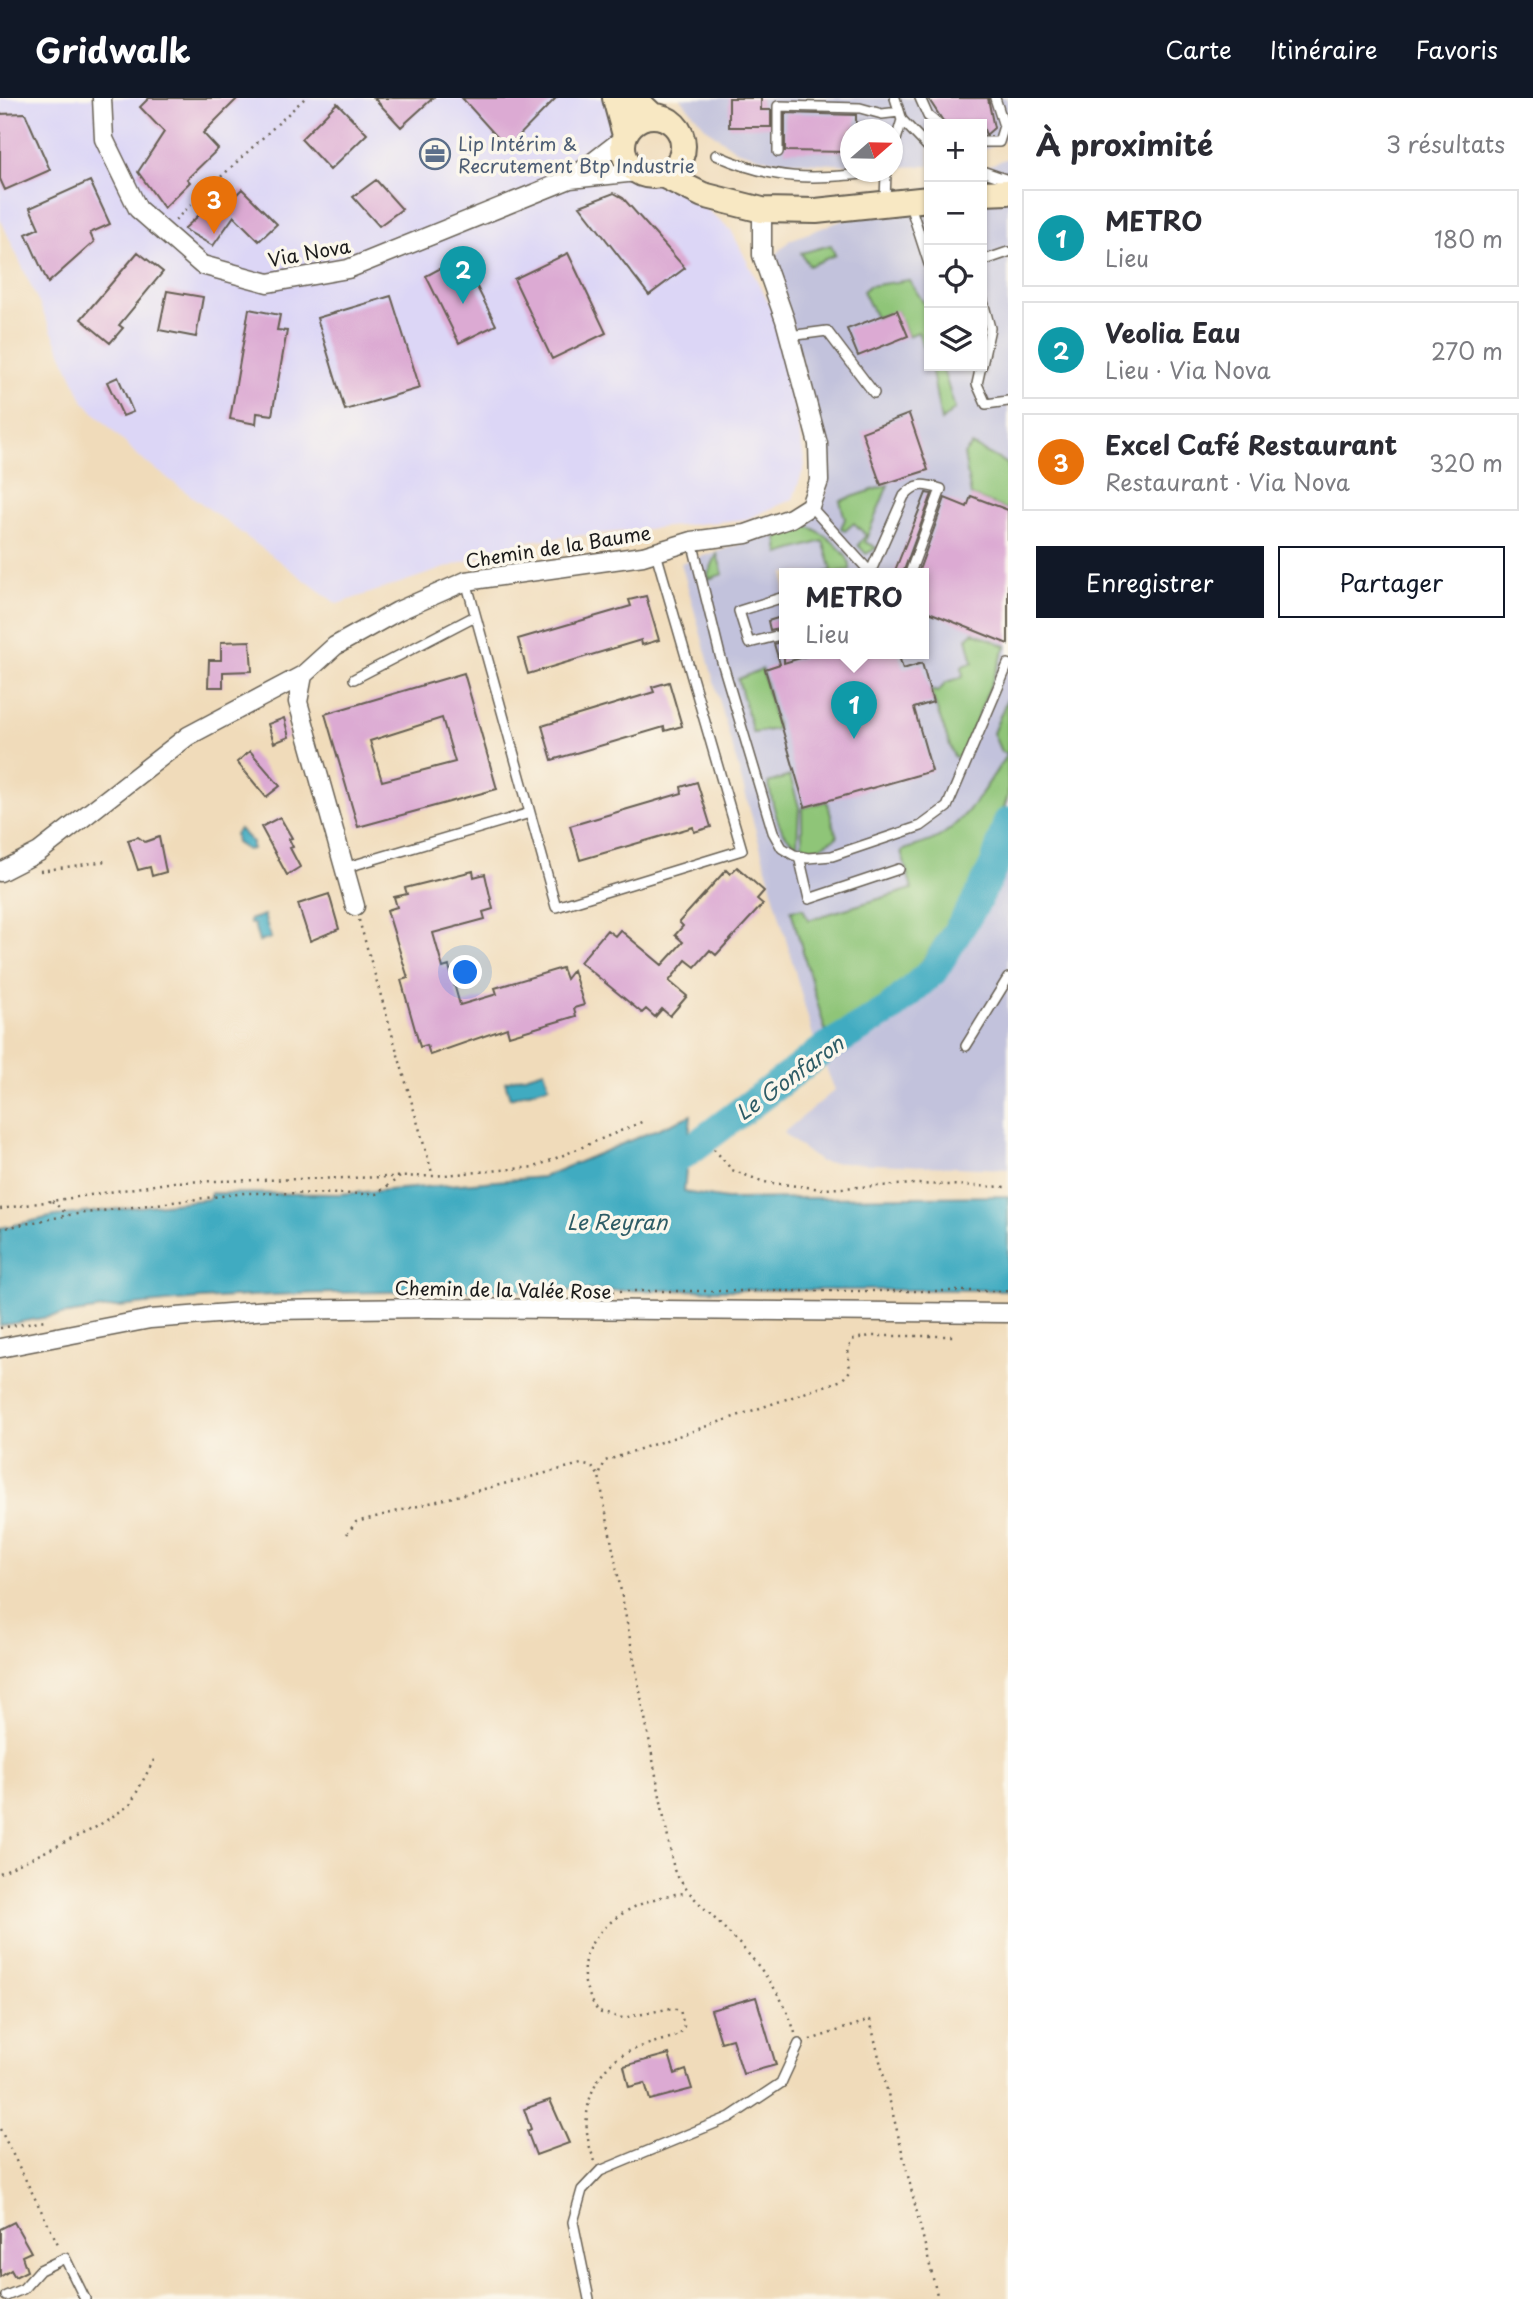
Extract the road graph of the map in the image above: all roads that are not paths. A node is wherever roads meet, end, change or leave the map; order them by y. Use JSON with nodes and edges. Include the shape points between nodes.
{"nodes":[{"id":1,"x":102,"y":98,"type":"edge"},
{"id":2,"x":615,"y":98,"type":"edge"},
{"id":3,"x":895,"y":98,"type":"edge"},
{"id":4,"x":920,"y":98,"type":"edge"},
{"id":5,"x":995,"y":98,"type":"edge"},
{"id":6,"x":643,"y":107,"type":"edge"},
{"id":7,"x":900,"y":116,"type":"junction"},
{"id":8,"x":899,"y":119,"type":"edge"},
{"id":9,"x":932,"y":119,"type":"edge"},
{"id":10,"x":624,"y":137,"type":"junction"},
{"id":11,"x":924,"y":142,"type":"edge"},
{"id":12,"x":987,"y":142,"type":"edge"},
{"id":13,"x":684,"y":149,"type":"junction"},
{"id":14,"x":778,"y":152,"type":"dead end"},
{"id":15,"x":716,"y":155,"type":"dead end"},
{"id":16,"x":637,"y":172,"type":"junction"},
{"id":17,"x":662,"y":175,"type":"junction"},
{"id":18,"x":840,"y":175,"type":"edge"},
{"id":19,"x":570,"y":179,"type":"junction"},
{"id":20,"x":885,"y":182,"type":"edge"},
{"id":21,"x":731,"y":200,"type":"junction"},
{"id":22,"x":919,"y":201,"type":"edge"},
{"id":23,"x":884,"y":204,"type":"junction"},
{"id":24,"x":762,"y":210,"type":"junction"},
{"id":25,"x":926,"y":245,"type":"edge"},
{"id":26,"x":1008,"y":253,"type":"edge"},
{"id":27,"x":987,"y":259,"type":"edge"},
{"id":28,"x":987,"y":317,"type":"edge"},
{"id":29,"x":789,"y":335,"type":"junction"},
{"id":30,"x":987,"y":342,"type":"edge"},
{"id":31,"x":980,"y":371,"type":"edge"},
{"id":32,"x":874,"y":393,"type":"dead end"},
{"id":33,"x":1008,"y":401,"type":"edge"},
{"id":34,"x":810,"y":506,"type":"junction"},
{"id":35,"x":692,"y":541,"type":"junction"},
{"id":36,"x":656,"y":553,"type":"junction"},
{"id":37,"x":866,"y":568,"type":"edge"},
{"id":38,"x":873,"y":568,"type":"edge"},
{"id":39,"x":912,"y":568,"type":"edge"},
{"id":40,"x":466,"y":581,"type":"junction"},
{"id":41,"x":779,"y":599,"type":"edge"},
{"id":42,"x":475,"y":616,"type":"junction"},
{"id":43,"x":779,"y":635,"type":"edge"},
{"id":44,"x":1008,"y":664,"type":"edge"},
{"id":45,"x":303,"y":675,"type":"junction"},
{"id":46,"x":354,"y":679,"type":"dead end"},
{"id":47,"x":530,"y":813,"type":"junction"},
{"id":48,"x":799,"y":856,"type":"junction"},
{"id":49,"x":344,"y":868,"type":"junction"},
{"id":50,"x":899,"y":869,"type":"dead end"},
{"id":51,"x":0,"y":872,"type":"edge"},
{"id":52,"x":355,"y":906,"type":"road end"},
{"id":53,"x":1008,"y":978,"type":"edge"},
{"id":54,"x":966,"y":1046,"type":"dead end"},
{"id":55,"x":1008,"y":1313,"type":"edge"},
{"id":56,"x":0,"y":1348,"type":"edge"},
{"id":57,"x":799,"y":2044,"type":"road end"},
{"id":58,"x":6,"y":2296,"type":"dead end"},
{"id":59,"x":85,"y":2299,"type":"edge"},
{"id":60,"x":589,"y":2299,"type":"edge"}],
"edges":[{"from":1,"to":19,"type":"street","name":"Via Nova","via":[[104,139],[138,209],[202,265],[268,284],[348,269]]},
{"from":2,"to":10,"type":"street"},
{"from":3,"to":7,"type":"lane"},
{"from":4,"to":9,"type":"lane"},
{"from":5,"to":12,"type":"lane","via":[[1004,126],[999,142]]},
{"from":6,"to":10,"type":"street"},
{"from":6,"to":13,"type":"street","via":[[679,129]]},
{"from":7,"to":8,"type":"lane"},
{"from":7,"to":11,"type":"lane"},
{"from":7,"to":14,"type":"lane","via":[[860,108],[778,106]]},
{"from":10,"to":16,"type":"street","via":[[626,159]]},
{"from":10,"to":19,"type":"street","name":"Via Nova"},
{"from":13,"to":17,"type":"street","via":[[677,165]]},
{"from":13,"to":21,"type":"street","via":[[697,173]]},
{"from":15,"to":18,"type":"lane","via":[[752,171],[787,178]]},
{"from":16,"to":17,"type":"street"},
{"from":16,"to":19,"type":"street","name":"Via Nova"},
{"from":17,"to":21,"type":"street","via":[[703,195]]},
{"from":20,"to":23,"type":"lane"},
{"from":21,"to":24,"type":"street"},
{"from":22,"to":23,"type":"street"},
{"from":22,"to":25,"type":"lane"},
{"from":23,"to":24,"type":"street","via":[[816,211]]},
{"from":24,"to":29,"type":"street","via":[[762,255]]},
{"from":26,"to":27,"type":"lane"},
{"from":28,"to":30,"type":"lane"},
{"from":29,"to":32,"type":"lane","via":[[827,331]]},
{"from":29,"to":34,"type":"street","via":[[818,444],[818,481]]},
{"from":31,"to":33,"type":"lane","via":[[977,384],[986,404]]},
{"from":34,"to":35,"type":"street","name":"Chemin de la Baume","via":[[746,534]]},
{"from":34,"to":37,"type":"lane"},
{"from":35,"to":36,"type":"street","name":"Chemin de la Baume"},
{"from":35,"to":48,"type":"lane","via":[[773,832],[782,848]]},
{"from":36,"to":40,"type":"street","name":"Chemin de la Baume"},
{"from":36,"to":47,"type":"lane","via":[[742,850],[556,907]]},
{"from":38,"to":39,"type":"lane","via":[[904,496],[921,484],[941,489]]},
{"from":40,"to":42,"type":"lane"},
{"from":40,"to":45,"type":"street","name":"Chemin de la Baume","via":[[335,646]]},
{"from":41,"to":43,"type":"lane","via":[[738,611],[749,643]]},
{"from":42,"to":46,"type":"lane"},
{"from":42,"to":47,"type":"lane"},
{"from":44,"to":48,"type":"lane","via":[[947,807],[921,826],[832,856]]},
{"from":45,"to":49,"type":"street","via":[[298,702]]},
{"from":45,"to":51,"type":"street","name":"Chemin de la Baume","via":[[188,736],[38,852]]},
{"from":47,"to":49,"type":"lane"},
{"from":48,"to":50,"type":"lane","via":[[809,899]]},
{"from":49,"to":52,"type":"street"},
{"from":53,"to":54,"type":"lane"},
{"from":55,"to":56,"type":"street","name":"Chemin de la Valée Rose","via":[[269,1310],[150,1319]]},
{"from":57,"to":60,"type":"lane","via":[[781,2083],[730,2117],[600,2171],[582,2190],[573,2222]]},
{"from":58,"to":59,"type":"lane","via":[[65,2258]]}]}
